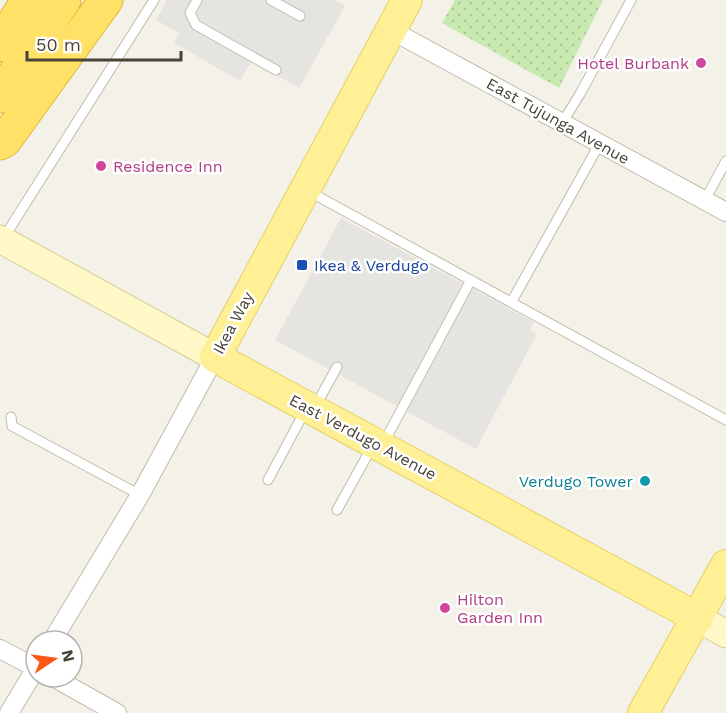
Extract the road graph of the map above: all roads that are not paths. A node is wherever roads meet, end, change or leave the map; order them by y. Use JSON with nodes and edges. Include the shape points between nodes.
{"nodes":[{"id":1,"x":28,"y":0,"type":"edge"},
{"id":2,"x":64,"y":0,"type":"edge"},
{"id":3,"x":106,"y":0,"type":"edge"},
{"id":4,"x":154,"y":0,"type":"edge"},
{"id":5,"x":197,"y":0,"type":"edge"},
{"id":6,"x":271,"y":0,"type":"edge"},
{"id":7,"x":407,"y":0,"type":"edge"},
{"id":8,"x":630,"y":0,"type":"edge"},
{"id":9,"x":300,"y":16,"type":"dead end"},
{"id":10,"x":391,"y":30,"type":"junction"},
{"id":11,"x":0,"y":45,"type":"edge"},
{"id":12,"x":276,"y":70,"type":"dead end"},
{"id":13,"x":0,"y":96,"type":"edge"},
{"id":14,"x":562,"y":123,"type":"junction"},
{"id":15,"x":0,"y":143,"type":"edge"},
{"id":16,"x":600,"y":143,"type":"junction"},
{"id":17,"x":726,"y":161,"type":"edge"},
{"id":18,"x":305,"y":189,"type":"junction"},
{"id":19,"x":705,"y":201,"type":"junction"},
{"id":20,"x":726,"y":212,"type":"edge"},
{"id":21,"x":1,"y":240,"type":"edge"},
{"id":22,"x":471,"y":280,"type":"junction"},
{"id":23,"x":512,"y":302,"type":"junction"},
{"id":24,"x":215,"y":357,"type":"junction"},
{"id":25,"x":337,"y":367,"type":"dead end"},
{"id":26,"x":310,"y":408,"type":"junction"},
{"id":27,"x":10,"y":417,"type":"dead end"},
{"id":28,"x":726,"y":420,"type":"edge"},
{"id":29,"x":377,"y":445,"type":"junction"},
{"id":30,"x":268,"y":480,"type":"dead end"},
{"id":31,"x":140,"y":495,"type":"junction"},
{"id":32,"x":337,"y":510,"type":"dead end"},
{"id":33,"x":726,"y":565,"type":"edge"},
{"id":34,"x":698,"y":618,"type":"junction"},
{"id":35,"x":59,"y":629,"type":"edge"},
{"id":36,"x":726,"y":634,"type":"edge"},
{"id":37,"x":0,"y":649,"type":"edge"},
{"id":38,"x":24,"y":662,"type":"edge"},
{"id":39,"x":24,"y":688,"type":"edge"},
{"id":40,"x":72,"y":689,"type":"edge"},
{"id":41,"x":108,"y":711,"type":"edge"},
{"id":42,"x":9,"y":713,"type":"edge"},
{"id":43,"x":643,"y":713,"type":"edge"}],
"edges":[{"from":1,"to":11,"type":"highway"},
{"from":2,"to":13,"type":"highway"},
{"from":3,"to":15,"type":"highway"},
{"from":4,"to":21,"type":"lane"},
{"from":5,"to":12,"type":"lane","via":[[190,13],[196,25]]},
{"from":6,"to":9,"type":"lane"},
{"from":7,"to":10,"type":"main road","name":"Ikea Way"},
{"from":8,"to":14,"type":"lane"},
{"from":10,"to":14,"type":"street","name":"East Tujunga Avenue"},
{"from":10,"to":18,"type":"main road","name":"Ikea Way"},
{"from":14,"to":16,"type":"street","name":"East Tujunga Avenue"},
{"from":16,"to":19,"type":"street","name":"East Tujunga Avenue"},
{"from":16,"to":23,"type":"lane"},
{"from":17,"to":19,"type":"lane"},
{"from":18,"to":22,"type":"lane"},
{"from":18,"to":24,"type":"main road","name":"Ikea Way"},
{"from":19,"to":20,"type":"street","name":"East Tujunga Avenue"},
{"from":21,"to":24,"type":"main road","name":"East Verdugo Avenue"},
{"from":22,"to":23,"type":"lane"},
{"from":22,"to":29,"type":"lane"},
{"from":23,"to":28,"type":"lane"},
{"from":24,"to":26,"type":"main road","name":"East Verdugo Avenue"},
{"from":24,"to":31,"type":"street","name":"Ikea Way"},
{"from":25,"to":26,"type":"lane"},
{"from":26,"to":29,"type":"main road","name":"East Verdugo Avenue"},
{"from":26,"to":30,"type":"lane"},
{"from":27,"to":31,"type":"lane","via":[[12,426]]},
{"from":29,"to":32,"type":"lane"},
{"from":29,"to":34,"type":"main road","name":"East Verdugo Avenue"},
{"from":31,"to":35,"type":"street","name":"Ikea Way"},
{"from":33,"to":34,"type":"main road"},
{"from":34,"to":36,"type":"main road","name":"East Verdugo Avenue"},
{"from":34,"to":43,"type":"main road"},
{"from":37,"to":38,"type":"street"},
{"from":39,"to":42,"type":"street"},
{"from":40,"to":41,"type":"street"}]}
